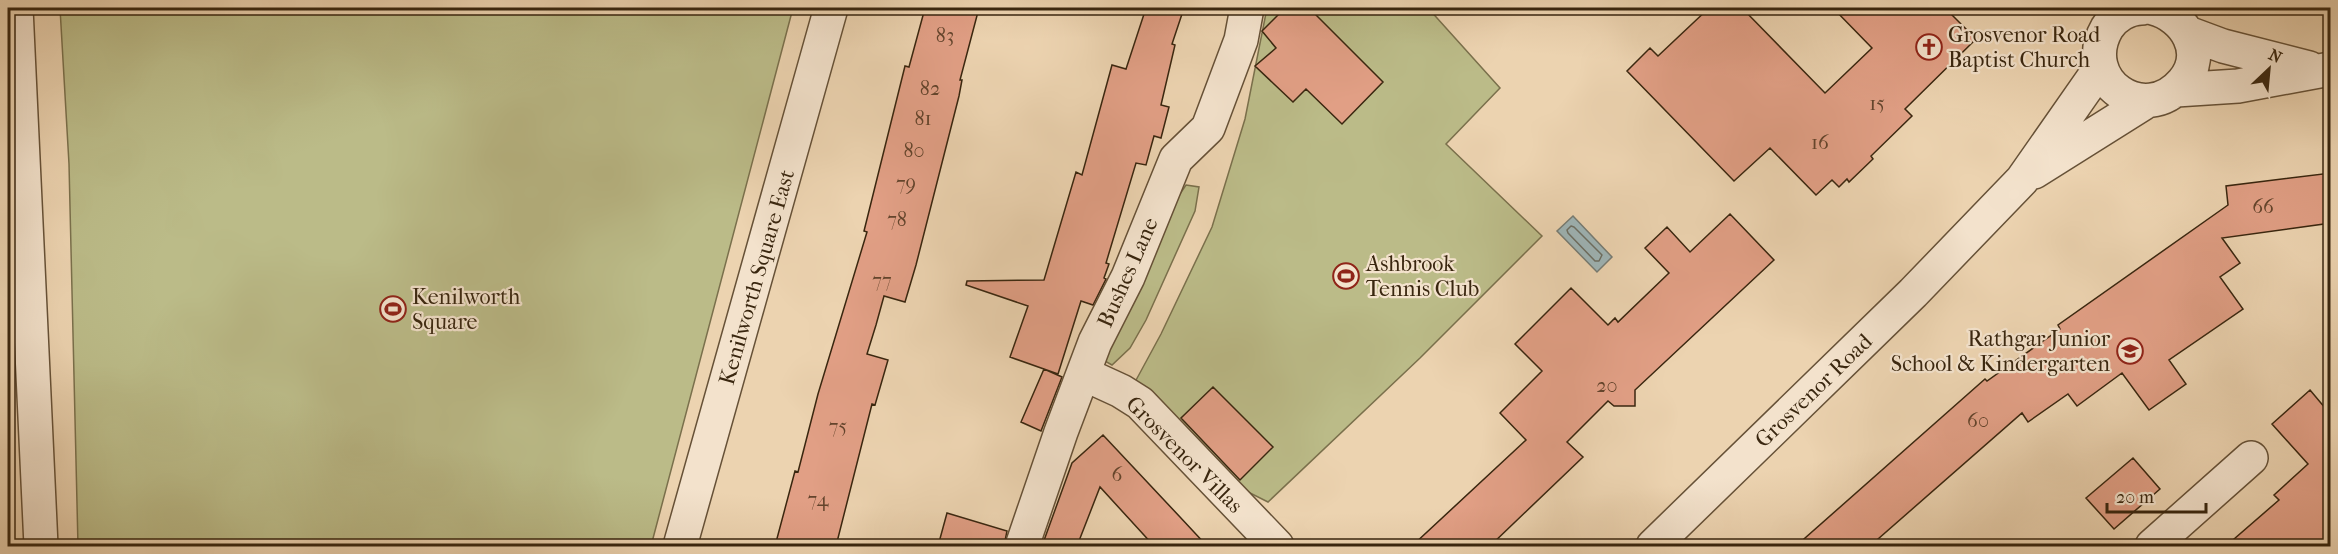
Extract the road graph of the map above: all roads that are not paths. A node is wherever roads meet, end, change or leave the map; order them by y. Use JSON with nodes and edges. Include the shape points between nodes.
{"nodes":[{"id":1,"x":16,"y":8,"type":"edge"},
{"id":2,"x":831,"y":8,"type":"edge"},
{"id":3,"x":1247,"y":8,"type":"edge"},
{"id":4,"x":2153,"y":8,"type":"edge"},
{"id":5,"x":2128,"y":10,"type":"edge"},
{"id":6,"x":2188,"y":33,"type":"junction"},
{"id":7,"x":2101,"y":67,"type":"junction"},
{"id":8,"x":2325,"y":69,"type":"edge"},
{"id":9,"x":2162,"y":95,"type":"junction"},
{"id":10,"x":2022,"y":180,"type":"junction"},
{"id":11,"x":1084,"y":374,"type":"junction"},
{"id":12,"x":2251,"y":458,"type":"dead end"},
{"id":13,"x":41,"y":546,"type":"edge"},
{"id":14,"x":680,"y":546,"type":"edge"},
{"id":15,"x":1022,"y":546,"type":"edge"},
{"id":16,"x":1277,"y":546,"type":"edge"},
{"id":17,"x":1653,"y":546,"type":"edge"},
{"id":18,"x":2152,"y":546,"type":"edge"}],
"edges":[{"from":1,"to":13,"type":"street"},
{"from":2,"to":14,"type":"street","name":"Kenilworth Square East"},
{"from":3,"to":11,"type":"street","name":"Bushes Lane","via":[[1241,40],[1208,128],[1176,159]]},
{"from":4,"to":6,"type":"street","via":[[2166,11]]},
{"from":5,"to":7,"type":"street","via":[[2110,23],[2102,37]]},
{"from":6,"to":8,"type":"street","name":"Grosvenor Road","via":[[2223,46]]},
{"from":6,"to":9,"type":"street","via":[[2193,46],[2187,78]]},
{"from":7,"to":9,"type":"street","via":[[2118,92],[2132,99]]},
{"from":7,"to":10,"type":"street","name":"Grosvenor Road"},
{"from":8,"to":9,"type":"street","name":"Grosvenor Road","via":[[2238,86]]},
{"from":9,"to":10,"type":"street","name":"Grosvenor Road"},
{"from":10,"to":17,"type":"street","name":"Grosvenor Road","via":[[1913,293]]},
{"from":11,"to":15,"type":"street","name":"Bushes Lane"},
{"from":11,"to":16,"type":"street","name":"Grosvenor Villas","via":[[1140,403]]},
{"from":12,"to":18,"type":"street"}]}
